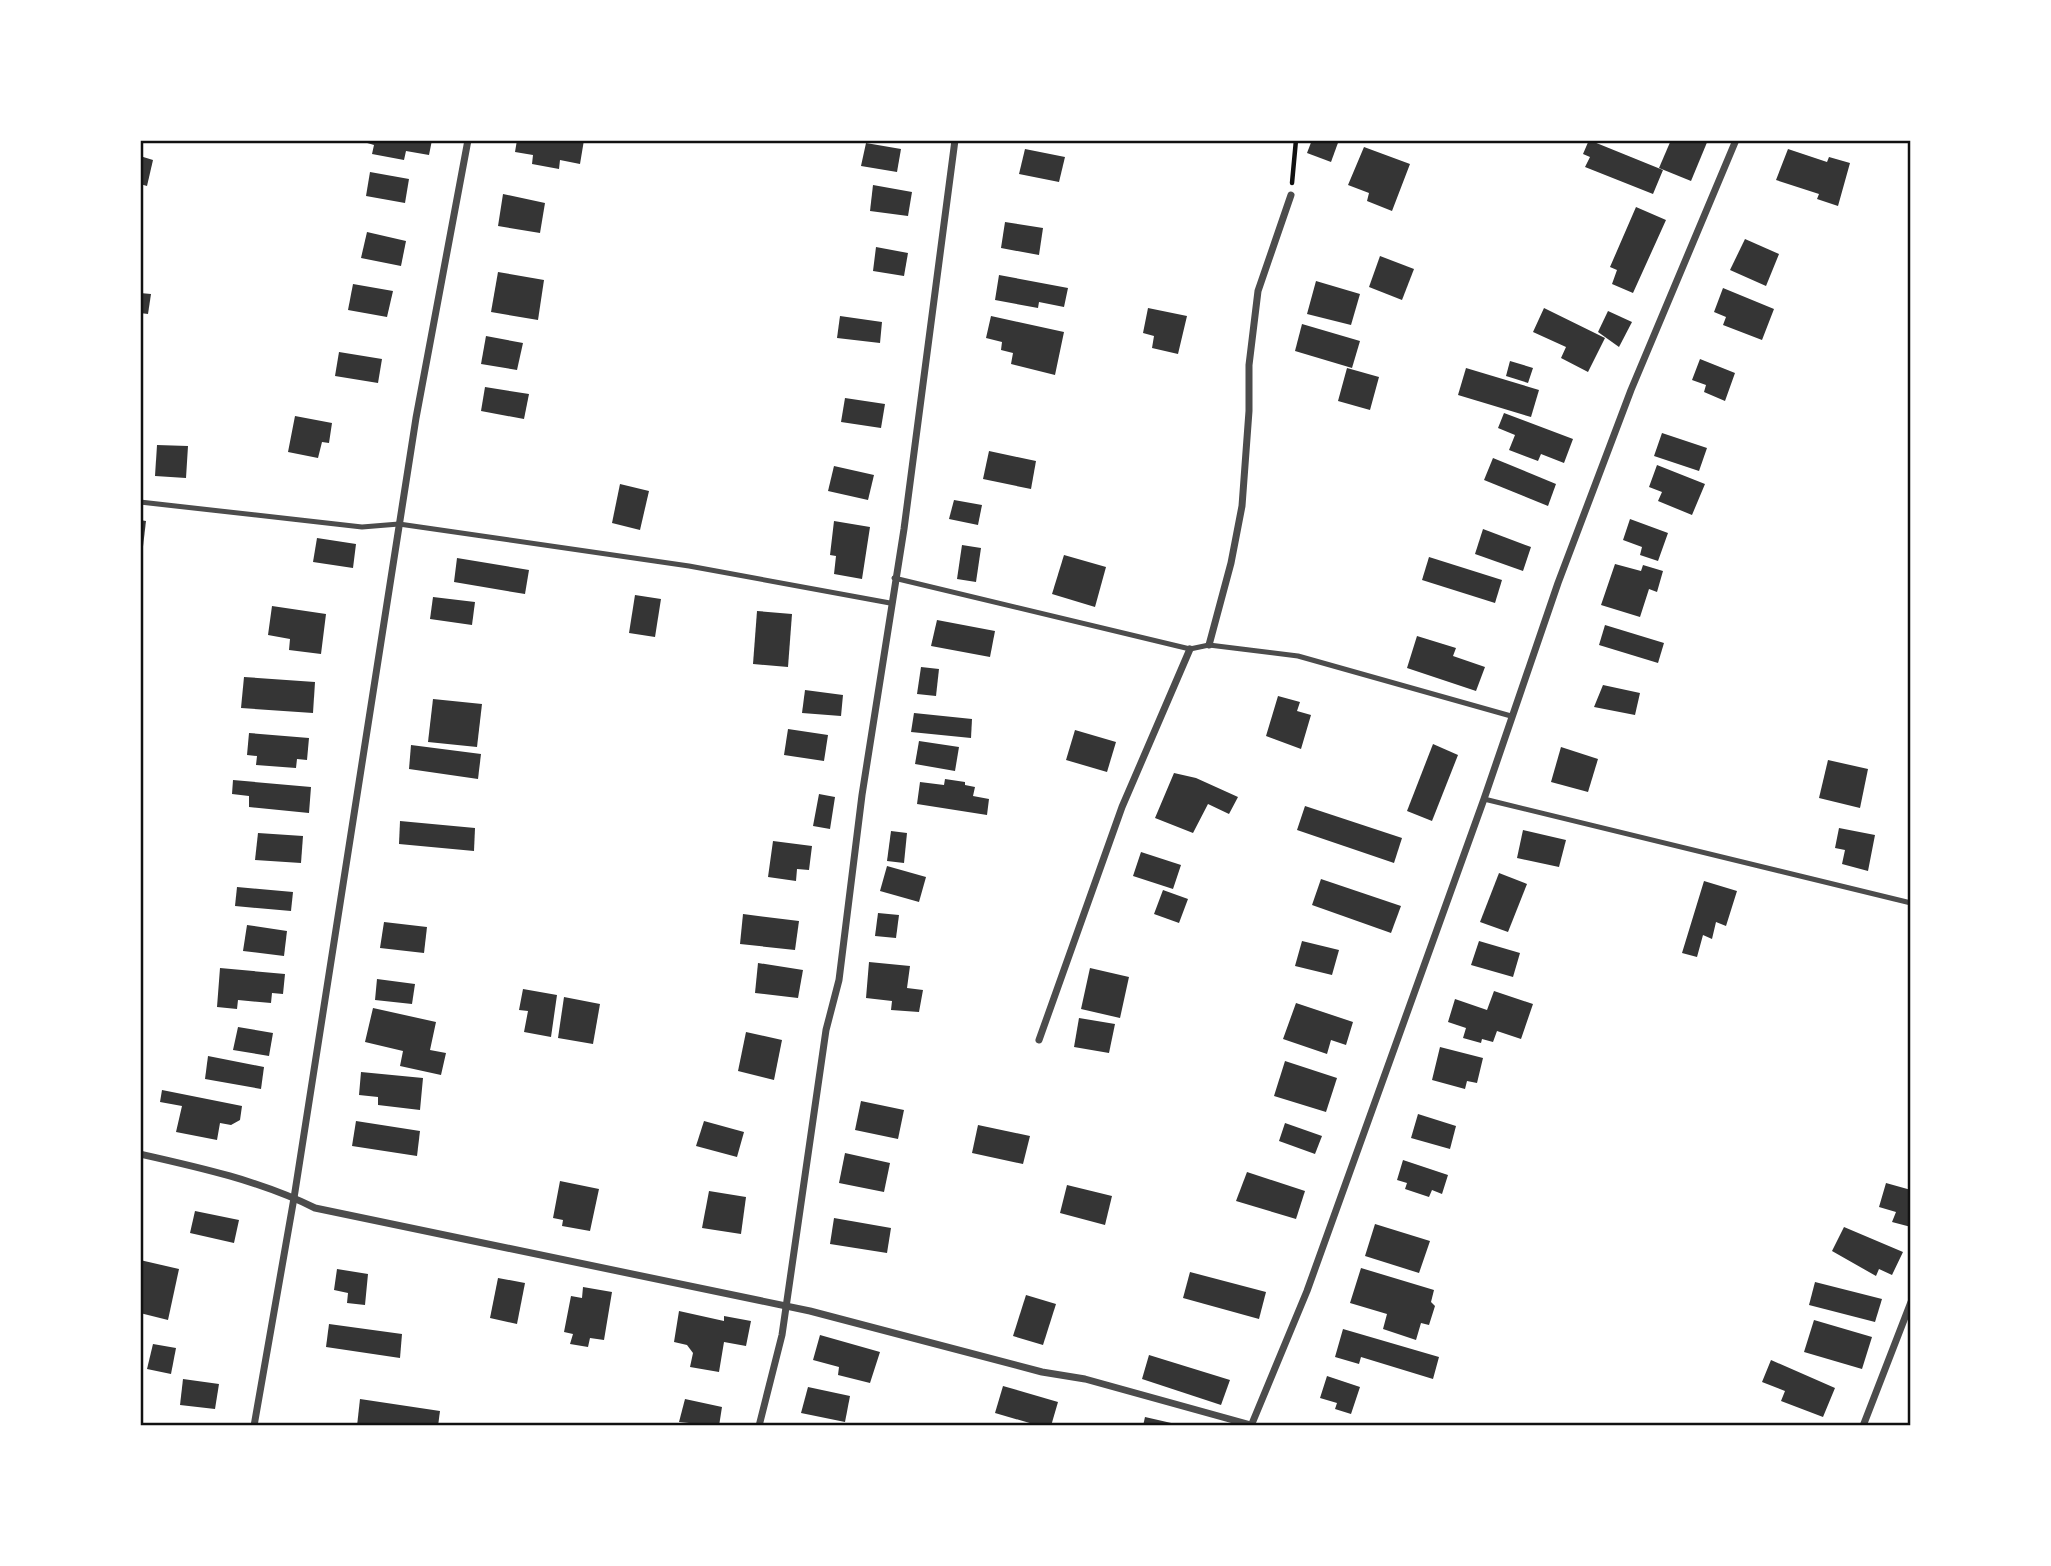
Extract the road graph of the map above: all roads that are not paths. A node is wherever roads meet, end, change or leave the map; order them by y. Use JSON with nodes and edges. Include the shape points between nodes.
{"nodes":[{"id":1,"x":468,"y":140,"type":"edge"},
{"id":2,"x":955,"y":140,"type":"edge"},
{"id":3,"x":1736,"y":140,"type":"edge"},
{"id":4,"x":1291,"y":195,"type":"road end"},
{"id":5,"x":140,"y":502,"type":"edge"},
{"id":6,"x":399,"y":524,"type":"junction"},
{"id":7,"x":894,"y":578,"type":"junction"},
{"id":8,"x":890,"y":603,"type":"junction"},
{"id":9,"x":1209,"y":645,"type":"junction"},
{"id":10,"x":1190,"y":649,"type":"junction"},
{"id":11,"x":1511,"y":716,"type":"junction"},
{"id":12,"x":1484,"y":799,"type":"junction"},
{"id":13,"x":1911,"y":903,"type":"edge"},
{"id":14,"x":1039,"y":1040,"type":"dead end"},
{"id":15,"x":140,"y":1154,"type":"edge"},
{"id":16,"x":294,"y":1198,"type":"junction"},
{"id":17,"x":1911,"y":1302,"type":"edge"},
{"id":18,"x":785,"y":1306,"type":"junction"},
{"id":19,"x":1251,"y":1425,"type":"edge"},
{"id":20,"x":254,"y":1426,"type":"edge"},
{"id":21,"x":759,"y":1426,"type":"edge"},
{"id":22,"x":1863,"y":1426,"type":"edge"}],
"edges":[{"from":1,"to":6,"type":"street"},
{"from":2,"to":7,"type":"street"},
{"from":3,"to":11,"type":"street","via":[[1631,390]]},
{"from":4,"to":9,"type":"street","via":[[1258,291],[1242,506]]},
{"from":5,"to":6,"type":"lane","via":[[362,527]]},
{"from":6,"to":8,"type":"lane","via":[[689,566]]},
{"from":6,"to":16,"type":"street"},
{"from":7,"to":8,"type":"street"},
{"from":7,"to":10,"type":"lane"},
{"from":8,"to":18,"type":"street","via":[[839,980],[826,1030]]},
{"from":9,"to":10,"type":"lane"},
{"from":9,"to":11,"type":"lane","via":[[1298,656]]},
{"from":10,"to":14,"type":"street","via":[[1122,807]]},
{"from":11,"to":12,"type":"street"},
{"from":12,"to":13,"type":"lane"},
{"from":12,"to":19,"type":"street","via":[[1307,1291]]},
{"from":15,"to":16,"type":"street"},
{"from":16,"to":18,"type":"street","via":[[315,1208]]},
{"from":16,"to":20,"type":"street"},
{"from":17,"to":22,"type":"street"},
{"from":18,"to":19,"type":"street"},
{"from":18,"to":21,"type":"street"}]}
